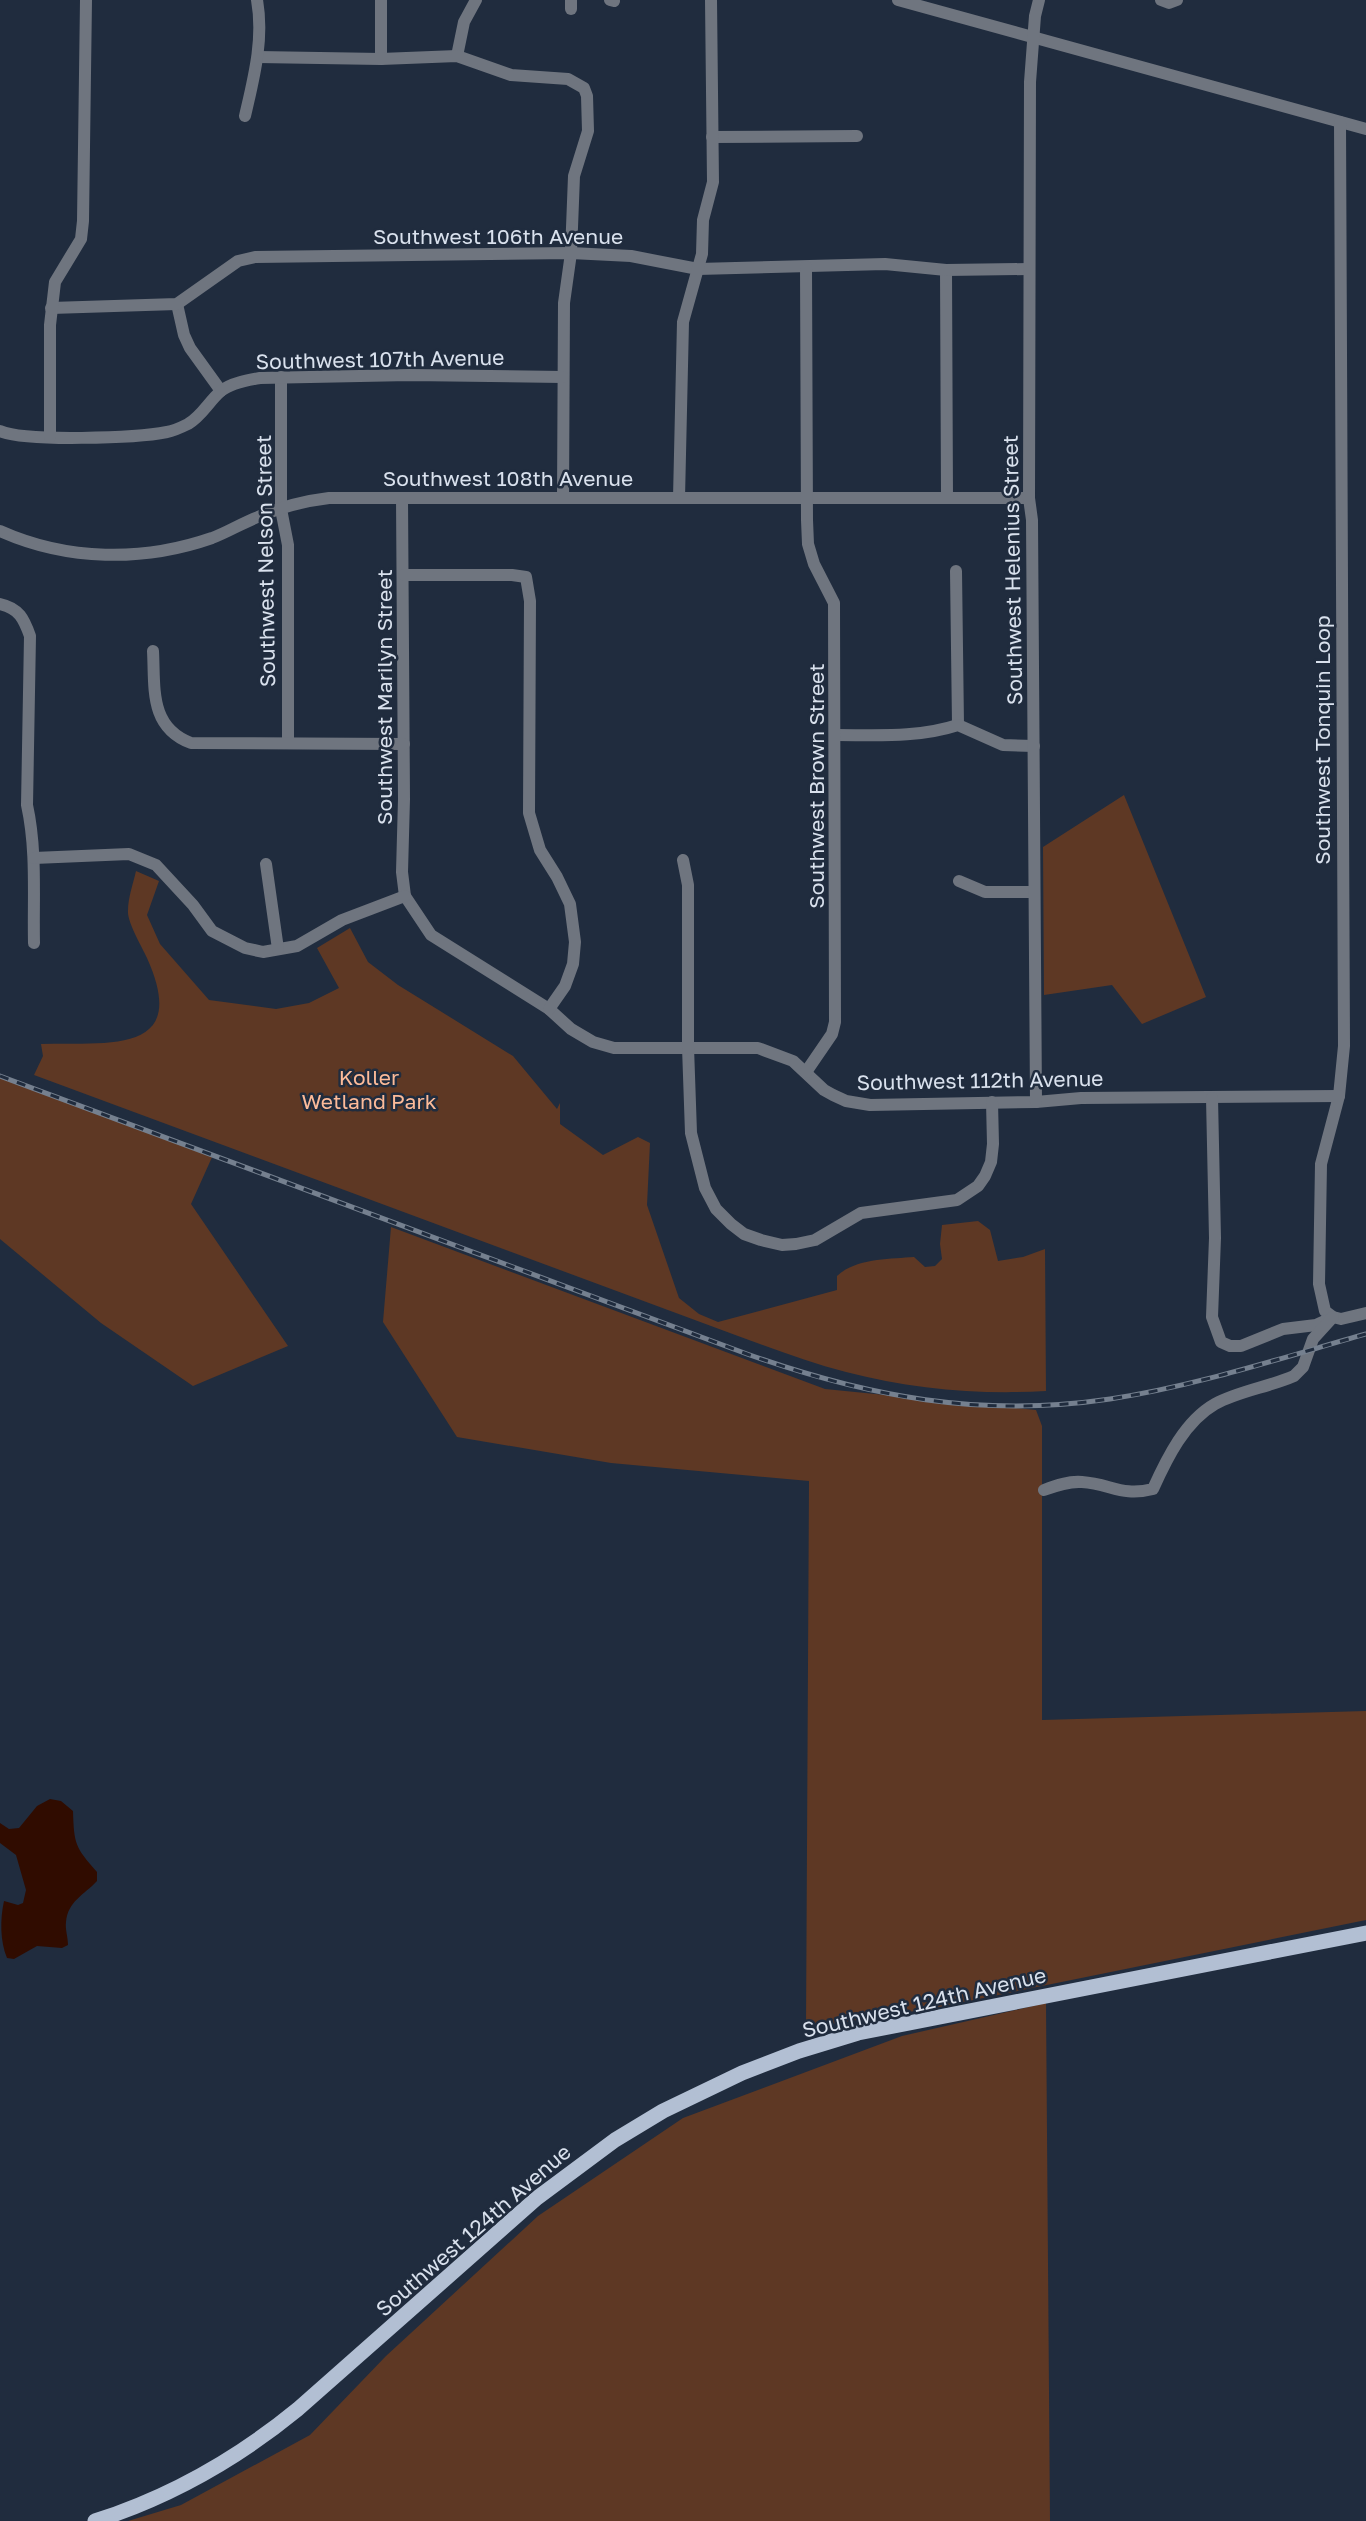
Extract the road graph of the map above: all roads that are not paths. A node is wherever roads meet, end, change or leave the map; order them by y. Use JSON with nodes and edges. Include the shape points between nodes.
{"nodes":[{"id":1,"x":86,"y":0,"type":"edge"},
{"id":2,"x":257,"y":0,"type":"edge"},
{"id":3,"x":381,"y":0,"type":"edge"},
{"id":4,"x":476,"y":0,"type":"edge"},
{"id":5,"x":711,"y":0,"type":"edge"},
{"id":6,"x":898,"y":0,"type":"edge"},
{"id":7,"x":1039,"y":0,"type":"edge"},
{"id":8,"x":1161,"y":0,"type":"edge"},
{"id":9,"x":1177,"y":0,"type":"edge"},
{"id":10,"x":1034,"y":37,"type":"junction"},
{"id":11,"x":457,"y":56,"type":"junction"},
{"id":12,"x":258,"y":57,"type":"junction"},
{"id":13,"x":381,"y":59,"type":"junction"},
{"id":14,"x":246,"y":116,"type":"dead end"},
{"id":15,"x":1340,"y":122,"type":"junction"},
{"id":16,"x":1366,"y":129,"type":"edge"},
{"id":17,"x":857,"y":136,"type":"dead end"},
{"id":18,"x":712,"y":137,"type":"junction"},
{"id":19,"x":571,"y":253,"type":"junction"},
{"id":20,"x":806,"y":267,"type":"junction"},
{"id":21,"x":698,"y":269,"type":"junction"},
{"id":22,"x":1028,"y":269,"type":"junction"},
{"id":23,"x":946,"y":270,"type":"junction"},
{"id":24,"x":177,"y":304,"type":"junction"},
{"id":25,"x":51,"y":308,"type":"junction"},
{"id":26,"x":563,"y":377,"type":"junction"},
{"id":27,"x":281,"y":378,"type":"junction"},
{"id":28,"x":221,"y":391,"type":"junction"},
{"id":29,"x":0,"y":431,"type":"edge"},
{"id":30,"x":50,"y":437,"type":"junction"},
{"id":31,"x":402,"y":498,"type":"junction"},
{"id":32,"x":563,"y":498,"type":"junction"},
{"id":33,"x":679,"y":498,"type":"junction"},
{"id":34,"x":807,"y":498,"type":"junction"},
{"id":35,"x":946,"y":498,"type":"junction"},
{"id":36,"x":1029,"y":498,"type":"junction"},
{"id":37,"x":281,"y":509,"type":"junction"},
{"id":38,"x":0,"y":531,"type":"edge"},
{"id":39,"x":956,"y":571,"type":"dead end"},
{"id":40,"x":404,"y":575,"type":"junction"},
{"id":41,"x":6,"y":605,"type":"edge"},
{"id":42,"x":153,"y":651,"type":"dead end"},
{"id":43,"x":957,"y":725,"type":"junction"},
{"id":44,"x":836,"y":735,"type":"junction"},
{"id":45,"x":288,"y":743,"type":"junction"},
{"id":46,"x":404,"y":744,"type":"junction"},
{"id":47,"x":1034,"y":746,"type":"junction"},
{"id":48,"x":34,"y":858,"type":"junction"},
{"id":49,"x":683,"y":860,"type":"dead end"},
{"id":50,"x":266,"y":864,"type":"dead end"},
{"id":51,"x":959,"y":881,"type":"dead end"},
{"id":52,"x":1034,"y":892,"type":"junction"},
{"id":53,"x":405,"y":896,"type":"junction"},
{"id":54,"x":34,"y":943,"type":"dead end"},
{"id":55,"x":278,"y":949,"type":"junction"},
{"id":56,"x":549,"y":1009,"type":"junction"},
{"id":57,"x":688,"y":1047,"type":"junction"},
{"id":58,"x":806,"y":1072,"type":"junction"},
{"id":59,"x":1339,"y":1096,"type":"junction"},
{"id":60,"x":1212,"y":1098,"type":"junction"},
{"id":61,"x":992,"y":1102,"type":"junction"},
{"id":62,"x":1036,"y":1102,"type":"junction"},
{"id":63,"x":1366,"y":1313,"type":"edge"},
{"id":64,"x":1333,"y":1317,"type":"junction"},
{"id":65,"x":1044,"y":1490,"type":"dead end"},
{"id":66,"x":1366,"y":1933,"type":"edge"},
{"id":67,"x":95,"y":2521,"type":"edge"}],
"edges":[{"from":1,"to":25,"type":"street","via":[[81,239],[55,282]]},
{"from":2,"to":12,"type":"street"},
{"from":3,"to":13,"type":"street"},
{"from":4,"to":11,"type":"street","via":[[464,22]]},
{"from":5,"to":18,"type":"street"},
{"from":6,"to":10,"type":"street"},
{"from":7,"to":10,"type":"street","name":"Southwest Helenius Street"},
{"from":8,"to":9,"type":"street"},
{"from":10,"to":15,"type":"street"},
{"from":10,"to":22,"type":"street","name":"Southwest Helenius Street"},
{"from":11,"to":13,"type":"street"},
{"from":11,"to":19,"type":"street","via":[[522,78],[568,79],[584,88],[588,131],[574,176]]},
{"from":12,"to":13,"type":"street"},
{"from":12,"to":14,"type":"street"},
{"from":15,"to":16,"type":"street"},
{"from":15,"to":59,"type":"street","name":"Southwest Tonquin Loop","via":[[1344,1046]]},
{"from":17,"to":18,"type":"street"},
{"from":18,"to":21,"type":"street","via":[[712,192],[703,220]]},
{"from":19,"to":21,"type":"street","name":"Southwest 106th Avenue","via":[[631,256]]},
{"from":19,"to":24,"type":"street","name":"Southwest 106th Avenue","via":[[255,257],[238,261]]},
{"from":19,"to":26,"type":"street","via":[[564,303]]},
{"from":20,"to":21,"type":"street","name":"Southwest 106th Avenue"},
{"from":20,"to":23,"type":"street","name":"Southwest 106th Avenue","via":[[885,264]]},
{"from":20,"to":34,"type":"street","name":"Southwest Brown Street"},
{"from":21,"to":33,"type":"street","via":[[681,340]]},
{"from":22,"to":23,"type":"street","name":"Southwest 106th Avenue"},
{"from":22,"to":36,"type":"street","name":"Southwest Helenius Street"},
{"from":23,"to":35,"type":"street"},
{"from":24,"to":25,"type":"street"},
{"from":24,"to":28,"type":"street","via":[[190,348]]},
{"from":25,"to":30,"type":"street"},
{"from":26,"to":27,"type":"street","name":"Southwest 107th Avenue"},
{"from":26,"to":32,"type":"street"},
{"from":27,"to":28,"type":"street","name":"Southwest 107th Avenue","via":[[247,380]]},
{"from":27,"to":37,"type":"street","name":"Southwest Nelson Street"},
{"from":28,"to":30,"type":"street","name":"Southwest 107th Avenue","via":[[202,413],[169,432]]},
{"from":29,"to":30,"type":"street","name":"Southwest 107th Avenue"},
{"from":31,"to":32,"type":"street","name":"Southwest 108th Avenue"},
{"from":31,"to":37,"type":"street","name":"Southwest 108th Avenue","via":[[329,498]]},
{"from":31,"to":40,"type":"street","name":"Southwest Marilyn Street"},
{"from":32,"to":33,"type":"street","name":"Southwest 108th Avenue"},
{"from":33,"to":34,"type":"street","name":"Southwest 108th Avenue"},
{"from":34,"to":35,"type":"street","name":"Southwest 108th Avenue"},
{"from":34,"to":44,"type":"street","name":"Southwest Brown Street","via":[[808,544],[834,603]]},
{"from":35,"to":36,"type":"street","name":"Southwest 108th Avenue"},
{"from":36,"to":47,"type":"street","name":"Southwest Helenius Street"},
{"from":37,"to":38,"type":"street","name":"Southwest 108th Avenue","via":[[208,539],[144,554],[70,552]]},
{"from":37,"to":45,"type":"street","name":"Southwest Nelson Street","via":[[288,545]]},
{"from":39,"to":43,"type":"street"},
{"from":40,"to":46,"type":"street","name":"Southwest Marilyn Street"},
{"from":40,"to":56,"type":"street","via":[[526,577],[530,601],[529,813],[540,850],[570,904],[575,942],[565,986]]},
{"from":41,"to":48,"type":"street","via":[[26,622],[30,636],[27,805]]},
{"from":42,"to":45,"type":"street","via":[[156,705],[165,726],[177,738],[207,745]]},
{"from":43,"to":44,"type":"street","via":[[916,734]]},
{"from":43,"to":47,"type":"street","via":[[1003,745]]},
{"from":44,"to":58,"type":"street","name":"Southwest Brown Street","via":[[835,1022],[832,1034]]},
{"from":45,"to":46,"type":"street"},
{"from":46,"to":53,"type":"street","name":"Southwest Marilyn Street"},
{"from":47,"to":52,"type":"street","name":"Southwest Helenius Street"},
{"from":48,"to":54,"type":"street"},
{"from":48,"to":55,"type":"street","via":[[129,854],[156,865],[212,931],[245,948]]},
{"from":49,"to":57,"type":"street","via":[[688,885]]},
{"from":50,"to":55,"type":"street"},
{"from":51,"to":52,"type":"street","via":[[985,892]]},
{"from":52,"to":62,"type":"street","name":"Southwest Helenius Street"},
{"from":53,"to":55,"type":"street","via":[[342,920],[297,946]]},
{"from":53,"to":56,"type":"street","name":"Southwest 112th Avenue","via":[[431,934]]},
{"from":56,"to":57,"type":"street","name":"Southwest 112th Avenue","via":[[571,1029],[614,1048]]},
{"from":57,"to":58,"type":"street","name":"Southwest 112th Avenue","via":[[758,1048],[793,1061]]},
{"from":57,"to":61,"type":"street","via":[[691,1133],[705,1188],[716,1209],[731,1224],[754,1238],[782,1245],[815,1240],[861,1214],[938,1204],[968,1195],[985,1176],[991,1162]]},
{"from":58,"to":61,"type":"street","name":"Southwest 112th Avenue","via":[[824,1090],[858,1104]]},
{"from":59,"to":60,"type":"street","name":"Southwest 112th Avenue"},
{"from":59,"to":64,"type":"street","name":"Southwest Tonquin Loop","via":[[1321,1164],[1318,1247],[1322,1302]]},
{"from":60,"to":62,"type":"street","name":"Southwest 112th Avenue"},
{"from":60,"to":64,"type":"street","via":[[1212,1317],[1221,1341],[1241,1346],[1282,1329],[1316,1326]]},
{"from":61,"to":62,"type":"street","name":"Southwest 112th Avenue"},
{"from":63,"to":64,"type":"street"},
{"from":64,"to":65,"type":"street","via":[[1312,1339],[1308,1359],[1294,1376],[1216,1403],[1197,1416],[1153,1489],[1126,1493],[1081,1482]]},
{"from":66,"to":67,"type":"main road","name":"Southwest 124th Avenue","via":[[858,2034],[799,2051],[712,2086],[644,2122],[562,2178],[260,2439],[184,2486]]}]}
